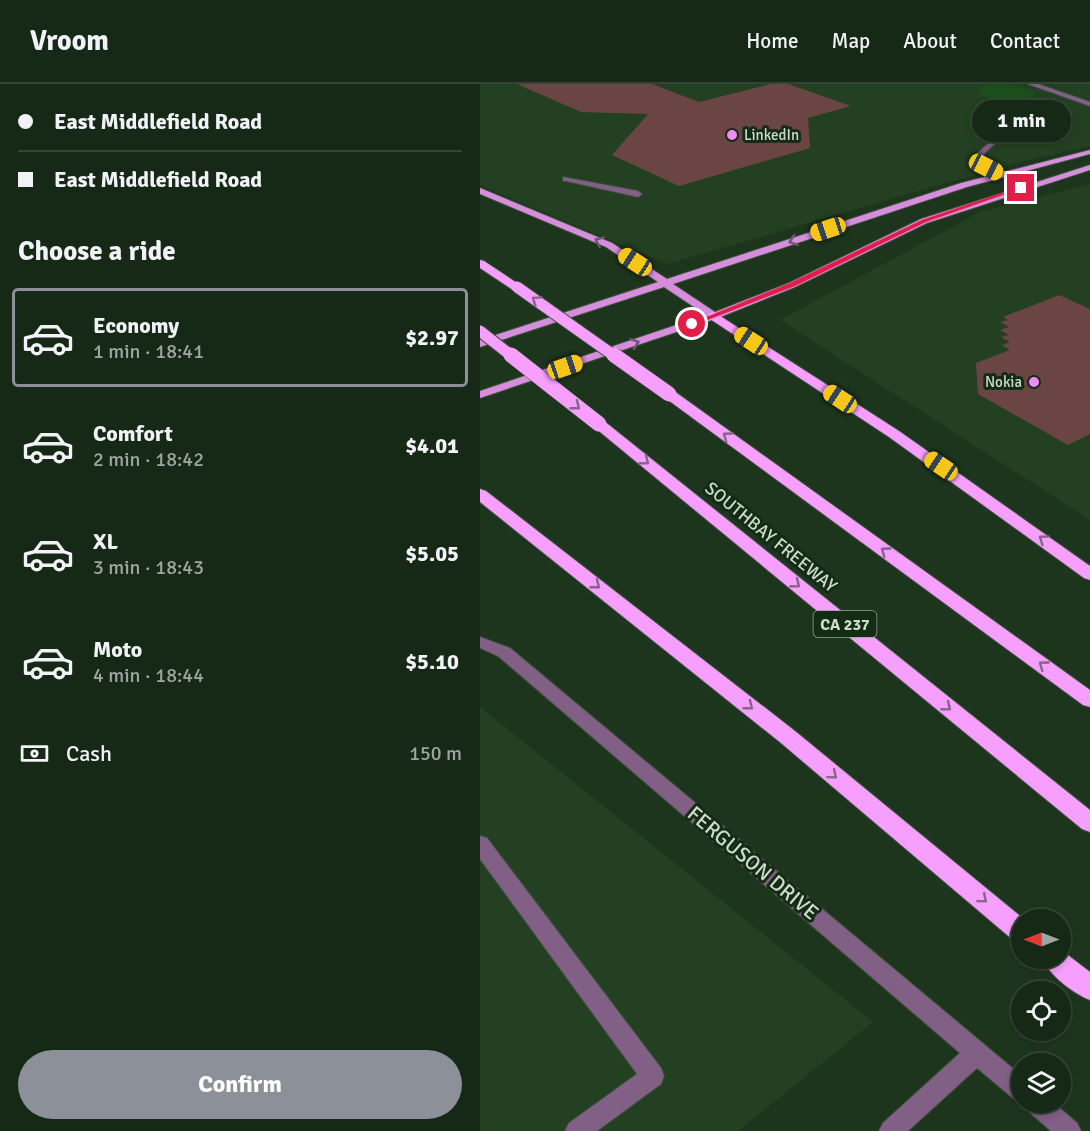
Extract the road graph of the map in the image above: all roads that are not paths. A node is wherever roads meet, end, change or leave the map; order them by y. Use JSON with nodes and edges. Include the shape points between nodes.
{"nodes":[{"id":1,"x":1031,"y":84,"type":"edge"},
{"id":2,"x":1055,"y":84,"type":"edge"},
{"id":3,"x":1081,"y":92,"type":"dead end"},
{"id":4,"x":1090,"y":104,"type":"edge"},
{"id":5,"x":1011,"y":107,"type":"dead end"},
{"id":6,"x":1090,"y":152,"type":"edge"},
{"id":7,"x":1090,"y":167,"type":"edge"},
{"id":8,"x":1001,"y":174,"type":"junction"},
{"id":9,"x":566,"y":179,"type":"dead end"},
{"id":10,"x":480,"y":191,"type":"edge"},
{"id":11,"x":638,"y":194,"type":"dead end"},
{"id":12,"x":480,"y":262,"type":"edge"},
{"id":13,"x":666,"y":283,"type":"junction"},
{"id":14,"x":714,"y":316,"type":"junction"},
{"id":15,"x":480,"y":330,"type":"edge"},
{"id":16,"x":480,"y":344,"type":"edge"},
{"id":17,"x":480,"y":395,"type":"edge"},
{"id":18,"x":480,"y":494,"type":"edge"},
{"id":19,"x":1090,"y":574,"type":"edge"},
{"id":20,"x":480,"y":642,"type":"edge"},
{"id":21,"x":1090,"y":700,"type":"edge"},
{"id":22,"x":1090,"y":823,"type":"edge"},
{"id":23,"x":480,"y":844,"type":"edge"},
{"id":24,"x":1011,"y":923,"type":"edge"},
{"id":25,"x":1067,"y":969,"type":"edge"},
{"id":26,"x":1090,"y":988,"type":"edge"},
{"id":27,"x":977,"y":1053,"type":"junction"},
{"id":28,"x":1011,"y":1082,"type":"edge"},
{"id":29,"x":1048,"y":1113,"type":"edge"},
{"id":30,"x":577,"y":1131,"type":"edge"},
{"id":31,"x":891,"y":1131,"type":"edge"},
{"id":32,"x":1069,"y":1131,"type":"edge"}],
"edges":[{"from":1,"to":4,"type":"street"},
{"from":2,"to":3,"type":"street"},
{"from":5,"to":8,"type":"street","via":[[1017,117],[1012,127],[976,160]]},
{"from":6,"to":8,"type":"main road"},
{"from":7,"to":14,"type":"main road","via":[[924,221],[792,285]]},
{"from":8,"to":13,"type":"main road","one_way":true},
{"from":9,"to":11,"type":"street"},
{"from":13,"to":10,"type":"main road","one_way":true,"via":[[609,245]]},
{"from":21,"to":12,"type":"highway","one_way":true,"bridge":true,"via":[[669,394]]},
{"from":13,"to":14,"type":"main road"},
{"from":13,"to":16,"type":"main road"},
{"from":17,"to":14,"type":"main road","one_way":true},
{"from":19,"to":14,"type":"highway","one_way":true,"via":[[903,440]]},
{"from":15,"to":22,"type":"highway","name":"SOUTHBAY FREEWAY","number":"CA 237","one_way":true,"bridge":true},
{"from":18,"to":24,"type":"highway","one_way":true,"via":[[788,737]]},
{"from":20,"to":27,"type":"street","name":"FERGUSON DRIVE","via":[[504,652]]},
{"from":23,"to":30,"type":"street","via":[[652,1076]]},
{"from":25,"to":26,"type":"highway"},
{"from":27,"to":28,"type":"street","name":"FERGUSON DRIVE"},
{"from":27,"to":31,"type":"street"},
{"from":29,"to":32,"type":"street"}]}
